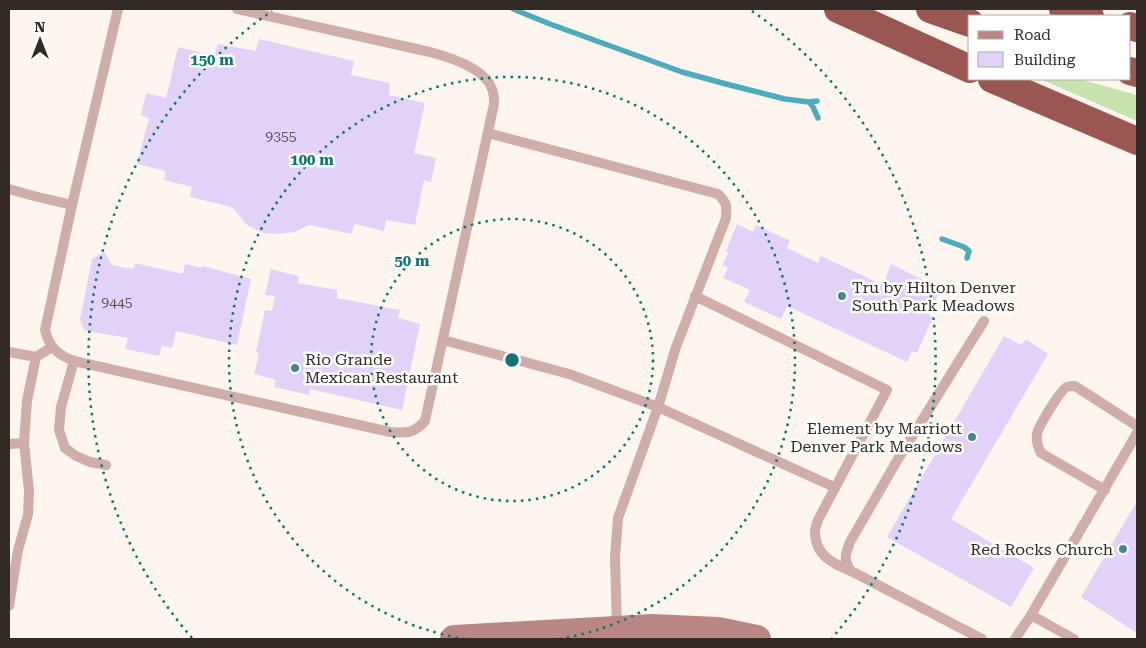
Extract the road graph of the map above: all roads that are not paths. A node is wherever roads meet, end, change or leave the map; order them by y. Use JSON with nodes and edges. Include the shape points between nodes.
{"nodes":[{"id":1,"x":118,"y":9,"type":"edge"},
{"id":2,"x":237,"y":9,"type":"edge"},
{"id":3,"x":838,"y":9,"type":"edge"},
{"id":4,"x":930,"y":9,"type":"edge"},
{"id":5,"x":1063,"y":9,"type":"edge"},
{"id":6,"x":1086,"y":15,"type":"edge"},
{"id":7,"x":968,"y":22,"type":"edge"},
{"id":8,"x":968,"y":68,"type":"edge"},
{"id":9,"x":994,"y":80,"type":"edge"},
{"id":10,"x":488,"y":133,"type":"junction"},
{"id":11,"x":1137,"y":141,"type":"edge"},
{"id":12,"x":9,"y":189,"type":"edge"},
{"id":13,"x":72,"y":205,"type":"junction"},
{"id":14,"x":696,"y":296,"type":"junction"},
{"id":15,"x":984,"y":321,"type":"dead end"},
{"id":16,"x":443,"y":340,"type":"junction"},
{"id":17,"x":52,"y":347,"type":"junction"},
{"id":18,"x":9,"y":352,"type":"edge"},
{"id":19,"x":36,"y":357,"type":"junction"},
{"id":20,"x":74,"y":361,"type":"junction"},
{"id":21,"x":658,"y":407,"type":"junction"},
{"id":22,"x":1137,"y":426,"type":"edge"},
{"id":23,"x":1137,"y":433,"type":"edge"},
{"id":24,"x":24,"y":443,"type":"junction"},
{"id":25,"x":9,"y":445,"type":"edge"},
{"id":26,"x":106,"y":465,"type":"dead end"},
{"id":27,"x":834,"y":487,"type":"junction"},
{"id":28,"x":1105,"y":490,"type":"junction"},
{"id":29,"x":851,"y":571,"type":"junction"},
{"id":30,"x":9,"y":606,"type":"edge"},
{"id":31,"x":1030,"y":616,"type":"junction"},
{"id":32,"x":616,"y":634,"type":"edge"},
{"id":33,"x":454,"y":639,"type":"edge"},
{"id":34,"x":757,"y":639,"type":"edge"},
{"id":35,"x":982,"y":639,"type":"edge"},
{"id":36,"x":1015,"y":639,"type":"edge"},
{"id":37,"x":1074,"y":639,"type":"edge"}],
"edges":[{"from":1,"to":13,"type":"lane"},
{"from":2,"to":10,"type":"lane","via":[[430,52],[470,67],[487,80],[492,89],[494,104]]},
{"from":3,"to":8,"type":"highway"},
{"from":4,"to":7,"type":"highway"},
{"from":5,"to":6,"type":"highway"},
{"from":9,"to":11,"type":"highway"},
{"from":10,"to":14,"type":"lane","via":[[718,194],[726,202],[726,218]]},
{"from":10,"to":16,"type":"lane"},
{"from":12,"to":13,"type":"lane"},
{"from":13,"to":17,"type":"lane","via":[[46,330]]},
{"from":14,"to":21,"type":"lane"},
{"from":14,"to":27,"type":"lane","via":[[886,390]]},
{"from":15,"to":29,"type":"lane","via":[[850,542],[845,562]]},
{"from":16,"to":20,"type":"lane","via":[[425,421],[417,430],[403,433]]},
{"from":16,"to":21,"type":"lane","via":[[569,374]]},
{"from":17,"to":19,"type":"lane"},
{"from":17,"to":20,"type":"lane","via":[[62,357]]},
{"from":18,"to":19,"type":"lane"},
{"from":19,"to":24,"type":"lane","via":[[27,401]]},
{"from":20,"to":26,"type":"lane","via":[[60,407],[59,430],[65,448],[90,462]]},
{"from":21,"to":27,"type":"lane"},
{"from":21,"to":32,"type":"lane","via":[[618,518]]},
{"from":22,"to":28,"type":"lane","via":[[1076,386],[1068,386],[1053,403],[1037,432],[1041,453]]},
{"from":23,"to":28,"type":"lane"},
{"from":24,"to":25,"type":"lane"},
{"from":24,"to":30,"type":"lane","via":[[28,515],[18,550]]},
{"from":27,"to":29,"type":"lane","via":[[815,532],[825,557]]},
{"from":28,"to":31,"type":"lane"},
{"from":29,"to":35,"type":"lane"},
{"from":31,"to":36,"type":"lane"},
{"from":31,"to":37,"type":"lane"},
{"from":32,"to":33,"type":"main road"},
{"from":32,"to":34,"type":"main road","via":[[652,628],[718,632]]}]}
